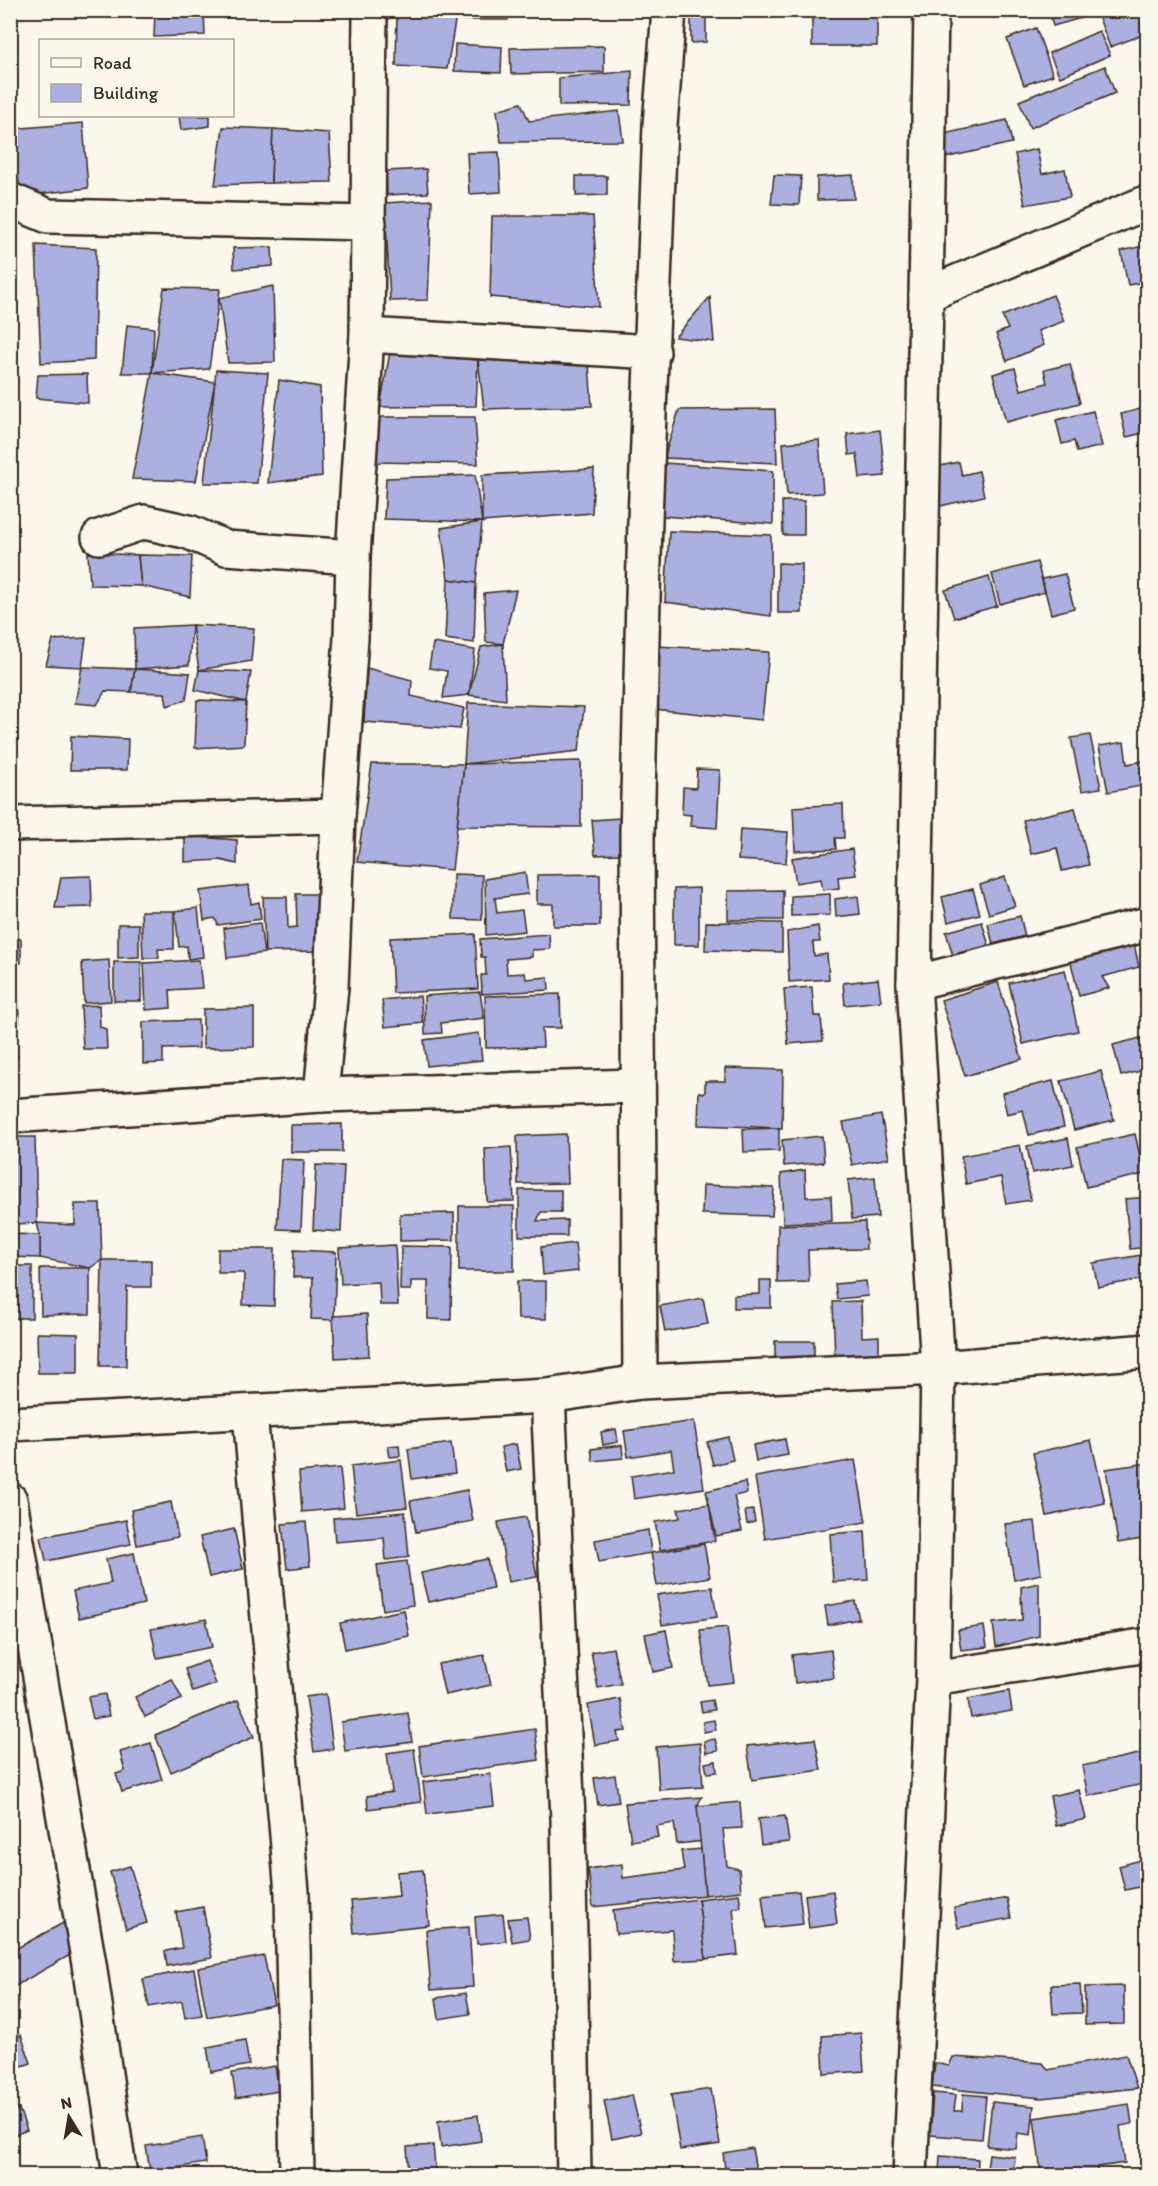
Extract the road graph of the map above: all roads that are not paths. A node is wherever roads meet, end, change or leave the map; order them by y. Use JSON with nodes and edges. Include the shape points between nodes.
{"nodes":[{"id":1,"x":370,"y":10,"type":"edge"},
{"id":2,"x":669,"y":10,"type":"edge"},
{"id":3,"x":932,"y":10,"type":"edge"},
{"id":4,"x":10,"y":200,"type":"edge"},
{"id":5,"x":1148,"y":202,"type":"edge"},
{"id":6,"x":369,"y":223,"type":"junction"},
{"id":7,"x":926,"y":295,"type":"junction"},
{"id":8,"x":367,"y":335,"type":"junction"},
{"id":9,"x":652,"y":352,"type":"junction"},
{"id":10,"x":99,"y":537,"type":"dead end"},
{"id":11,"x":353,"y":557,"type":"junction"},
{"id":12,"x":338,"y":816,"type":"junction"},
{"id":13,"x":10,"y":824,"type":"edge"},
{"id":14,"x":1148,"y":924,"type":"edge"},
{"id":15,"x":914,"y":983,"type":"junction"},
{"id":16,"x":637,"y":1086,"type":"junction"},
{"id":17,"x":321,"y":1095,"type":"junction"},
{"id":18,"x":10,"y":1116,"type":"edge"},
{"id":19,"x":1148,"y":1351,"type":"edge"},
{"id":20,"x":938,"y":1368,"type":"junction"},
{"id":21,"x":640,"y":1382,"type":"junction"},
{"id":22,"x":548,"y":1396,"type":"junction"},
{"id":23,"x":250,"y":1413,"type":"junction"},
{"id":24,"x":10,"y":1424,"type":"edge"},
{"id":25,"x":10,"y":1500,"type":"edge"},
{"id":26,"x":1148,"y":1645,"type":"edge"},
{"id":27,"x":933,"y":1678,"type":"junction"},
{"id":28,"x":120,"y":2175,"type":"edge"},
{"id":29,"x":297,"y":2175,"type":"edge"},
{"id":30,"x":574,"y":2175,"type":"edge"},
{"id":31,"x":910,"y":2175,"type":"edge"}],
"edges":[{"from":1,"to":6,"type":"street"},
{"from":2,"to":9,"type":"street","via":[[660,125]]},
{"from":3,"to":7,"type":"street"},
{"from":4,"to":6,"type":"street","via":[[48,216]]},
{"from":5,"to":7,"type":"street"},
{"from":6,"to":8,"type":"street"},
{"from":7,"to":15,"type":"street"},
{"from":8,"to":9,"type":"street"},
{"from":8,"to":11,"type":"street"},
{"from":9,"to":16,"type":"street","via":[[637,836]]},
{"from":10,"to":11,"type":"street","via":[[144,522],[189,532],[226,548]]},
{"from":11,"to":12,"type":"street"},
{"from":12,"to":13,"type":"street"},
{"from":12,"to":17,"type":"street","via":[[331,987]]},
{"from":14,"to":15,"type":"street"},
{"from":15,"to":20,"type":"street"},
{"from":16,"to":17,"type":"street"},
{"from":16,"to":21,"type":"street"},
{"from":17,"to":18,"type":"street"},
{"from":19,"to":20,"type":"street"},
{"from":20,"to":21,"type":"street"},
{"from":20,"to":27,"type":"street"},
{"from":21,"to":22,"type":"street"},
{"from":22,"to":23,"type":"street"},
{"from":22,"to":30,"type":"street","via":[[568,1819]]},
{"from":23,"to":24,"type":"street"},
{"from":23,"to":29,"type":"street","via":[[292,1892]]},
{"from":25,"to":28,"type":"street","via":[[90,1964]]},
{"from":26,"to":27,"type":"street"},
{"from":27,"to":31,"type":"street"}]}
